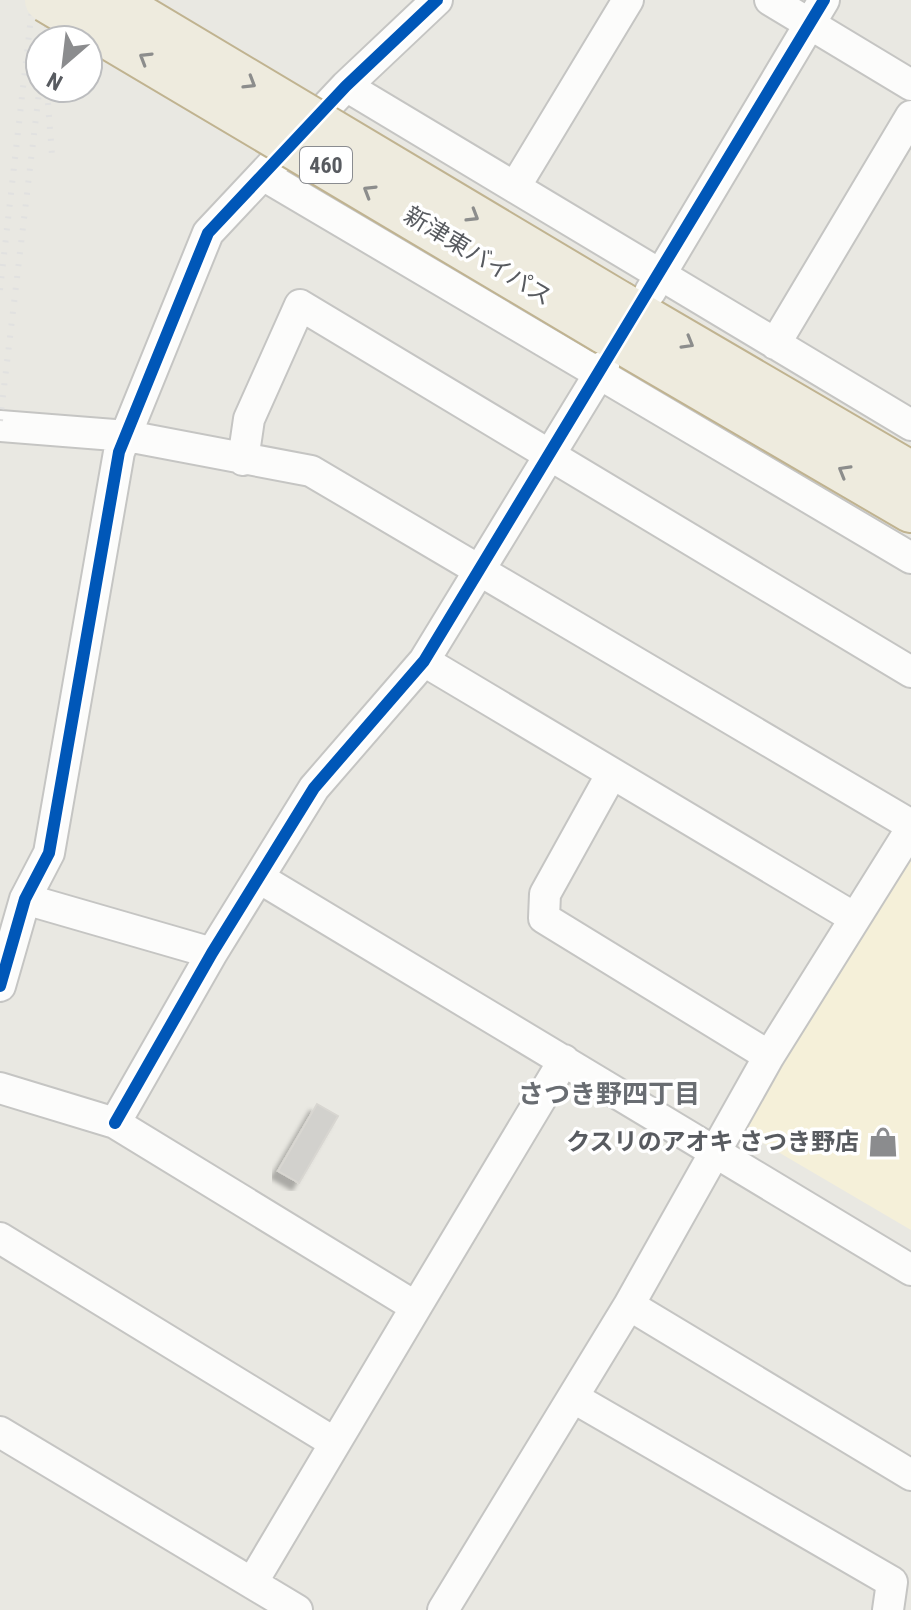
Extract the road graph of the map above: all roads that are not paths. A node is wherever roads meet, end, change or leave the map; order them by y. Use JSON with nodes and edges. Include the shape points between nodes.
{"nodes":[{"id":1,"x":47,"y":0,"type":"edge"},
{"id":2,"x":111,"y":0,"type":"edge"},
{"id":3,"x":437,"y":0,"type":"edge"},
{"id":4,"x":628,"y":0,"type":"edge"},
{"id":5,"x":770,"y":0,"type":"edge"},
{"id":6,"x":816,"y":12,"type":"edge"},
{"id":7,"x":911,"y":85,"type":"edge"},
{"id":8,"x":346,"y":86,"type":"junction"},
{"id":9,"x":911,"y":116,"type":"edge"},
{"id":10,"x":263,"y":175,"type":"junction"},
{"id":11,"x":515,"y":187,"type":"junction"},
{"id":12,"x":623,"y":323,"type":"junction"},
{"id":13,"x":775,"y":344,"type":"junction"},
{"id":14,"x":911,"y":425,"type":"edge"},
{"id":15,"x":0,"y":426,"type":"edge"},
{"id":16,"x":127,"y":436,"type":"junction"},
{"id":17,"x":548,"y":455,"type":"junction"},
{"id":18,"x":243,"y":460,"type":"junction"},
{"id":19,"x":911,"y":474,"type":"edge"},
{"id":20,"x":911,"y":510,"type":"edge"},
{"id":21,"x":911,"y":558,"type":"edge"},
{"id":22,"x":478,"y":571,"type":"junction"},
{"id":23,"x":424,"y":661,"type":"junction"},
{"id":24,"x":911,"y":672,"type":"edge"},
{"id":25,"x":611,"y":775,"type":"junction"},
{"id":26,"x":911,"y":827,"type":"edge"},
{"id":27,"x":261,"y":879,"type":"junction"},
{"id":28,"x":25,"y":899,"type":"junction"},
{"id":29,"x":853,"y":917,"type":"junction"},
{"id":30,"x":212,"y":953,"type":"junction"},
{"id":31,"x":0,"y":986,"type":"edge"},
{"id":32,"x":769,"y":1056,"type":"junction"},
{"id":33,"x":564,"y":1060,"type":"junction"},
{"id":34,"x":0,"y":1088,"type":"edge"},
{"id":35,"x":115,"y":1123,"type":"junction"},
{"id":36,"x":714,"y":1149,"type":"junction"},
{"id":37,"x":0,"y":1238,"type":"edge"},
{"id":38,"x":911,"y":1270,"type":"edge"},
{"id":39,"x":629,"y":1305,"type":"junction"},
{"id":40,"x":416,"y":1307,"type":"junction"},
{"id":41,"x":574,"y":1398,"type":"junction"},
{"id":42,"x":0,"y":1432,"type":"edge"},
{"id":43,"x":335,"y":1443,"type":"junction"},
{"id":44,"x":911,"y":1475,"type":"edge"},
{"id":45,"x":252,"y":1583,"type":"junction"},
{"id":46,"x":297,"y":1610,"type":"edge"},
{"id":47,"x":443,"y":1610,"type":"edge"},
{"id":48,"x":888,"y":1610,"type":"edge"}],
"edges":[{"from":12,"to":1,"type":"highway","name":"新津東バイパス","number":"460","one_way":true,"bridge":true},
{"from":2,"to":12,"type":"highway","name":"新津東バイパス","number":"460","one_way":true,"bridge":true},
{"from":3,"to":8,"type":"street"},
{"from":4,"to":11,"type":"street"},
{"from":5,"to":6,"type":"street"},
{"from":6,"to":7,"type":"street"},
{"from":6,"to":12,"type":"street"},
{"from":8,"to":10,"type":"street"},
{"from":8,"to":11,"type":"street"},
{"from":9,"to":13,"type":"street"},
{"from":10,"to":12,"type":"street"},
{"from":10,"to":16,"type":"street","via":[[208,233]]},
{"from":11,"to":12,"type":"street"},
{"from":12,"to":13,"type":"street"},
{"from":12,"to":17,"type":"street"},
{"from":12,"to":19,"type":"highway","name":"新津東バイパス","number":"460","one_way":true},
{"from":20,"to":12,"type":"highway","name":"新津東バイパス","number":"460","one_way":true},
{"from":12,"to":21,"type":"street"},
{"from":13,"to":14,"type":"street"},
{"from":15,"to":16,"type":"street"},
{"from":16,"to":18,"type":"street"},
{"from":16,"to":28,"type":"street","via":[[119,452],[49,853]]},
{"from":17,"to":18,"type":"street","via":[[300,305],[249,419]]},
{"from":17,"to":22,"type":"street"},
{"from":17,"to":24,"type":"street"},
{"from":18,"to":22,"type":"street","via":[[311,471]]},
{"from":22,"to":23,"type":"street"},
{"from":22,"to":26,"type":"street"},
{"from":23,"to":25,"type":"street"},
{"from":23,"to":27,"type":"street","via":[[314,788]]},
{"from":25,"to":29,"type":"street"},
{"from":25,"to":32,"type":"street","via":[[545,894],[544,918]]},
{"from":26,"to":29,"type":"street"},
{"from":27,"to":30,"type":"street"},
{"from":27,"to":33,"type":"street"},
{"from":28,"to":30,"type":"street"},
{"from":28,"to":31,"type":"street"},
{"from":29,"to":32,"type":"street"},
{"from":30,"to":35,"type":"street"},
{"from":32,"to":36,"type":"street"},
{"from":33,"to":36,"type":"street"},
{"from":33,"to":40,"type":"street"},
{"from":34,"to":35,"type":"street"},
{"from":35,"to":40,"type":"street"},
{"from":36,"to":38,"type":"street"},
{"from":36,"to":39,"type":"street"},
{"from":37,"to":43,"type":"street"},
{"from":39,"to":41,"type":"street"},
{"from":39,"to":44,"type":"street"},
{"from":40,"to":43,"type":"street"},
{"from":41,"to":47,"type":"street"},
{"from":41,"to":48,"type":"street","via":[[892,1582]]},
{"from":42,"to":45,"type":"street"},
{"from":43,"to":45,"type":"street"},
{"from":45,"to":46,"type":"street"}]}
